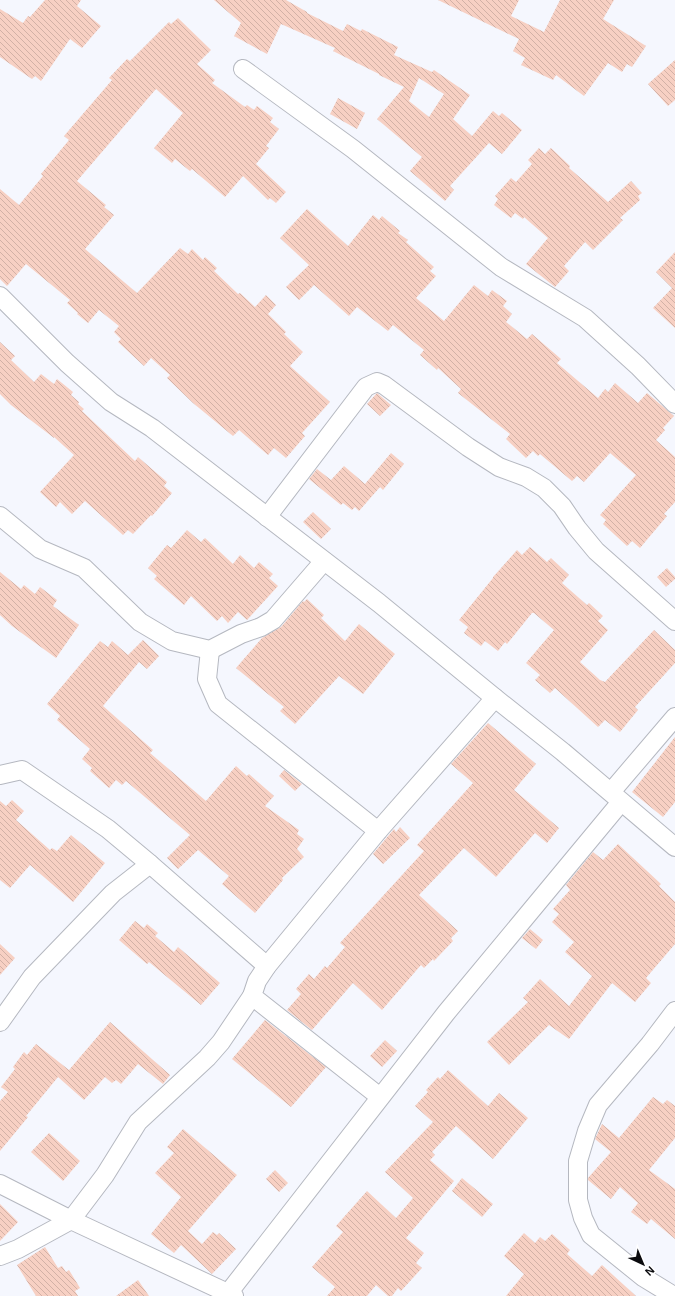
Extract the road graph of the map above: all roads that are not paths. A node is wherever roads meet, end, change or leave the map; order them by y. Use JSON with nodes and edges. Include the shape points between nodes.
{"nodes":[{"id":1,"x":243,"y":69,"type":"dead end"},
{"id":2,"x":0,"y":296,"type":"edge"},
{"id":3,"x":675,"y":404,"type":"edge"},
{"id":4,"x":0,"y":516,"type":"edge"},
{"id":5,"x":267,"y":516,"type":"junction"},
{"id":6,"x":324,"y":561,"type":"junction"},
{"id":7,"x":675,"y":621,"type":"edge"},
{"id":8,"x":210,"y":650,"type":"junction"},
{"id":9,"x":495,"y":698,"type":"junction"},
{"id":10,"x":675,"y":717,"type":"edge"},
{"id":11,"x":0,"y":775,"type":"edge"},
{"id":12,"x":616,"y":797,"type":"junction"},
{"id":13,"x":378,"y":831,"type":"junction"},
{"id":14,"x":675,"y":847,"type":"edge"},
{"id":15,"x":150,"y":864,"type":"junction"},
{"id":16,"x":267,"y":966,"type":"junction"},
{"id":17,"x":252,"y":996,"type":"junction"},
{"id":18,"x":675,"y":1011,"type":"edge"},
{"id":19,"x":0,"y":1022,"type":"edge"},
{"id":20,"x":380,"y":1097,"type":"junction"},
{"id":21,"x":0,"y":1184,"type":"edge"},
{"id":22,"x":71,"y":1220,"type":"junction"},
{"id":23,"x":0,"y":1256,"type":"edge"},
{"id":24,"x":229,"y":1295,"type":"edge"},
{"id":25,"x":674,"y":1296,"type":"edge"}],
"edges":[{"from":1,"to":3,"type":"street","via":[[354,149],[501,267],[585,318]]},
{"from":2,"to":5,"type":"street","via":[[111,402],[152,428]]},
{"from":4,"to":8,"type":"street","via":[[40,549],[84,568],[140,622],[172,641]]},
{"from":5,"to":6,"type":"street"},
{"from":5,"to":7,"type":"street","via":[[366,387],[377,382],[499,467],[526,477],[544,488],[562,506],[596,551]]},
{"from":6,"to":8,"type":"street","via":[[273,620]]},
{"from":6,"to":9,"type":"street"},
{"from":8,"to":13,"type":"street","via":[[207,679],[218,704]]},
{"from":9,"to":12,"type":"street"},
{"from":9,"to":13,"type":"street"},
{"from":10,"to":12,"type":"street"},
{"from":11,"to":15,"type":"street","via":[[22,770],[108,829]]},
{"from":12,"to":14,"type":"street"},
{"from":12,"to":20,"type":"street"},
{"from":13,"to":16,"type":"street"},
{"from":15,"to":16,"type":"street"},
{"from":15,"to":19,"type":"street","via":[[113,894],[38,972]]},
{"from":16,"to":17,"type":"street","via":[[257,981]]},
{"from":17,"to":20,"type":"street"},
{"from":17,"to":22,"type":"street","via":[[207,1058],[138,1122],[105,1175]]},
{"from":18,"to":25,"type":"street","via":[[598,1105],[578,1161],[578,1200],[591,1235],[643,1277]]},
{"from":20,"to":24,"type":"street"},
{"from":21,"to":22,"type":"street"},
{"from":22,"to":23,"type":"street"},
{"from":22,"to":24,"type":"street"}]}
